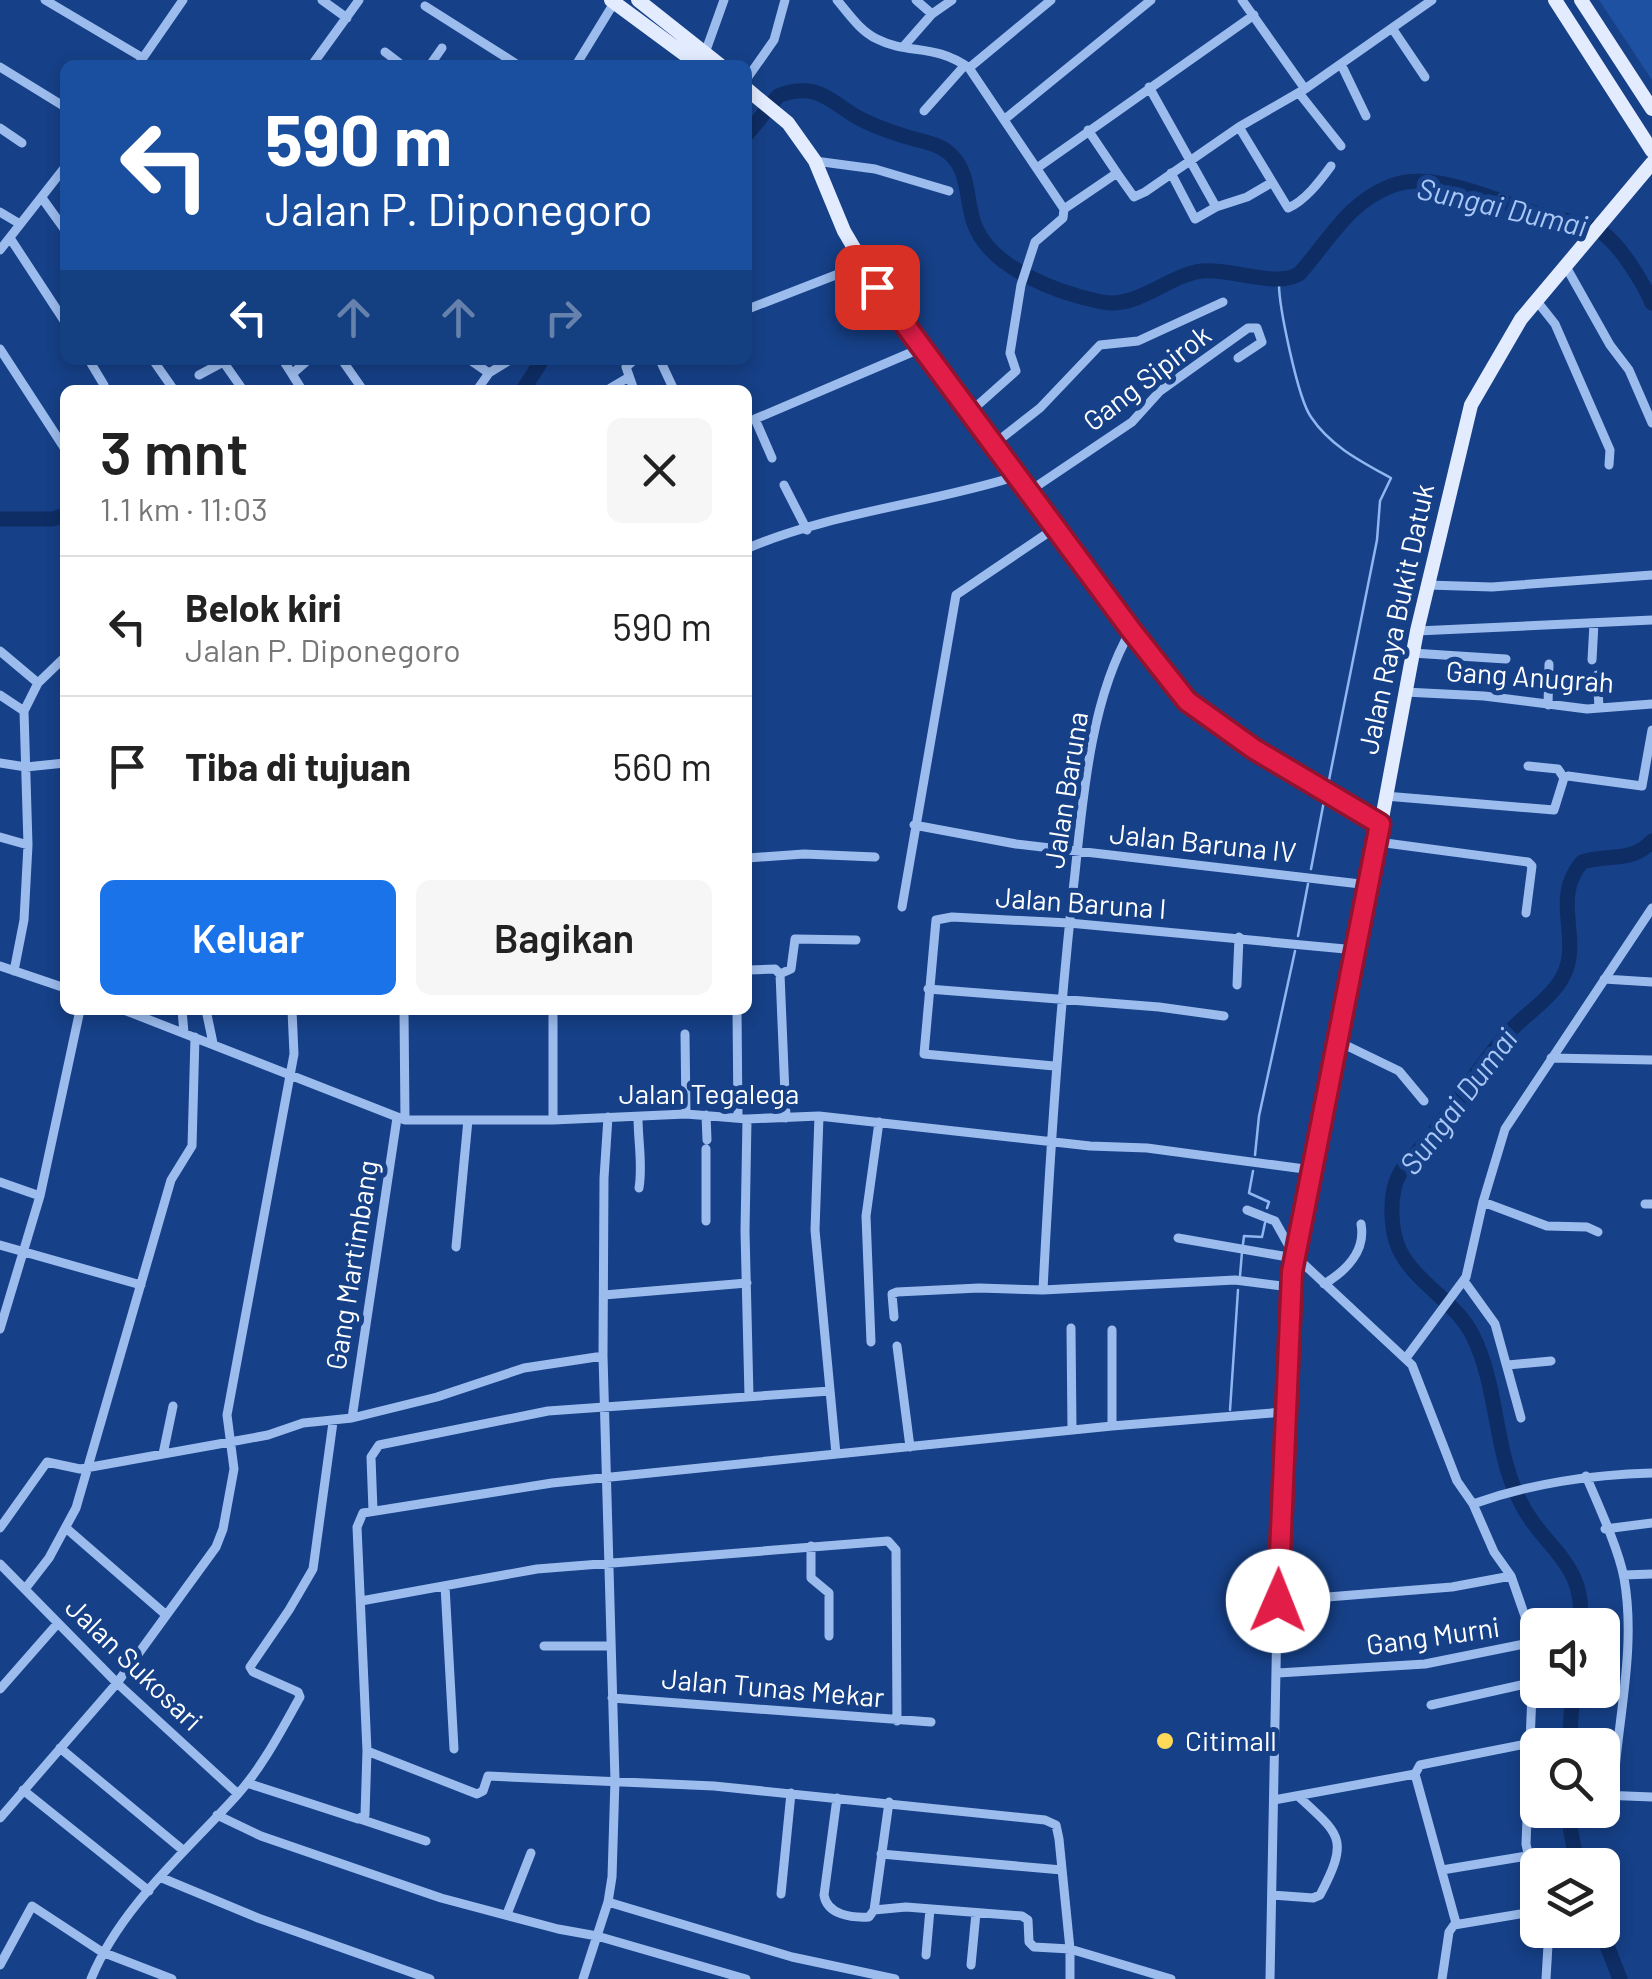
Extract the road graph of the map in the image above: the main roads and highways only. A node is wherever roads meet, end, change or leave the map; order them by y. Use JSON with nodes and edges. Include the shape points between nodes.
{"nodes":[{"id":1,"x":638,"y":0,"type":"edge"},
{"id":2,"x":1555,"y":0,"type":"edge"},
{"id":3,"x":1581,"y":0,"type":"edge"},
{"id":4,"x":612,"y":1,"type":"edge"},
{"id":5,"x":702,"y":59,"type":"edge"},
{"id":6,"x":752,"y":94,"type":"edge"},
{"id":7,"x":1652,"y":110,"type":"edge"},
{"id":8,"x":1652,"y":152,"type":"edge"},
{"id":9,"x":1652,"y":163,"type":"edge"}],
"edges":[{"from":1,"to":5,"type":"main road"},
{"from":2,"to":8,"type":"main road"},
{"from":3,"to":7,"type":"main road"},
{"from":4,"to":5,"type":"main road"},
{"from":6,"to":9,"type":"main road","name":"Jalan Raya Bukit Datuk","via":[[778,114],[815,161],[877,287],[1198,711],[1380,824],[1412,653],[1471,405],[1536,300]]}]}
